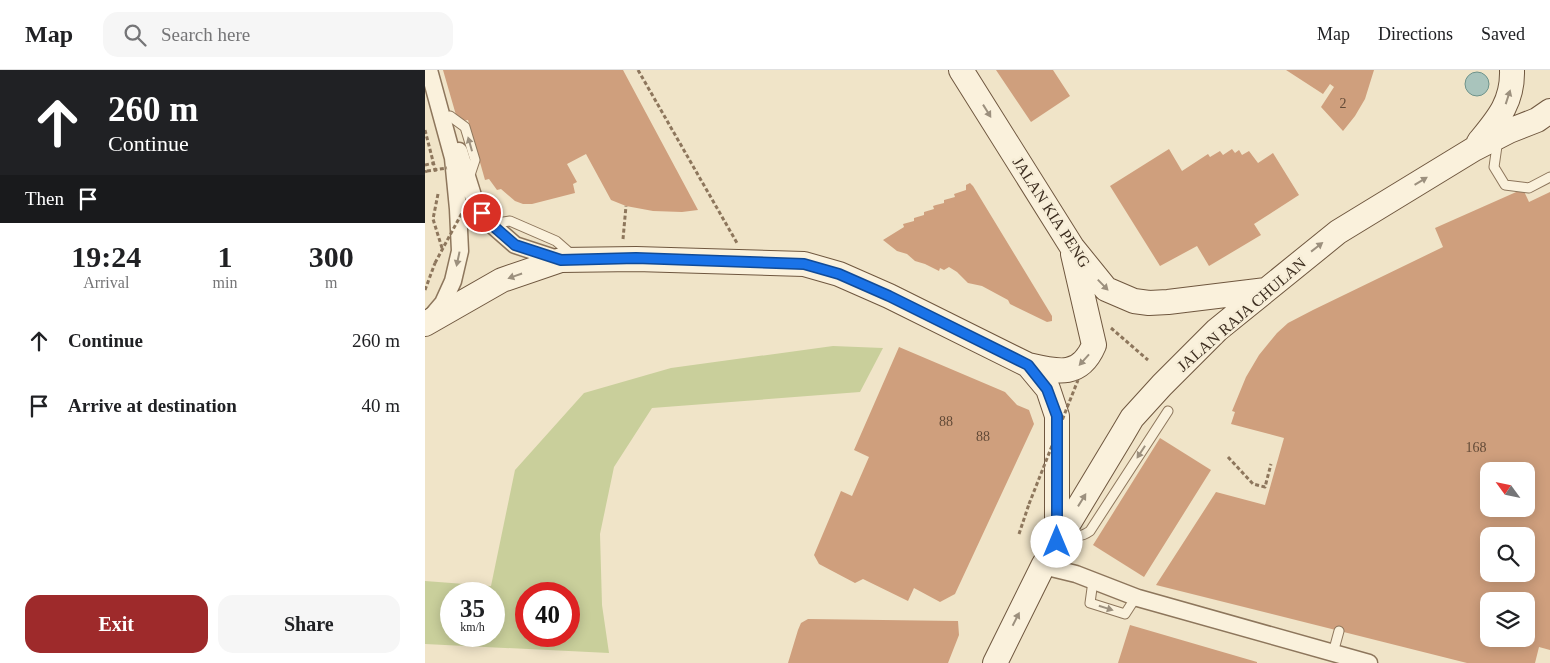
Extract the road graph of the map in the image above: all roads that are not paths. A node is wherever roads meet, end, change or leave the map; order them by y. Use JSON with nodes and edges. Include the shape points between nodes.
{"nodes":[{"id":1,"x":429,"y":70,"type":"edge"},
{"id":2,"x":437,"y":70,"type":"edge"},
{"id":3,"x":961,"y":70,"type":"edge"},
{"id":4,"x":1512,"y":70,"type":"edge"},
{"id":5,"x":1546,"y":116,"type":"edge"},
{"id":6,"x":1499,"y":136,"type":"junction"},
{"id":7,"x":1473,"y":150,"type":"junction"},
{"id":8,"x":1550,"y":177,"type":"edge"},
{"id":9,"x":1072,"y":247,"type":"junction"},
{"id":10,"x":568,"y":259,"type":"junction"},
{"id":11,"x":1266,"y":290,"type":"junction"},
{"id":12,"x":426,"y":323,"type":"edge"},
{"id":13,"x":1028,"y":365,"type":"junction"},
{"id":14,"x":1167,"y":411,"type":"dead end"},
{"id":15,"x":1061,"y":535,"type":"junction"},
{"id":16,"x":1043,"y":566,"type":"junction"},
{"id":17,"x":1093,"y":581,"type":"junction"},
{"id":18,"x":1136,"y":597,"type":"junction"},
{"id":19,"x":1339,"y":632,"type":"dead end"},
{"id":20,"x":1333,"y":653,"type":"junction"},
{"id":21,"x":1363,"y":662,"type":"edge"},
{"id":22,"x":995,"y":663,"type":"edge"}],
"edges":[{"from":1,"to":12,"type":"street","one_way":true,"via":[[453,158],[460,251],[453,281],[443,303]]},
{"from":10,"to":2,"type":"street","one_way":true,"via":[[515,245],[491,224],[475,202]]},
{"from":3,"to":9,"type":"street","name":"JALAN KIA PENG","one_way":true},
{"from":7,"to":4,"type":"street","one_way":true,"via":[[1503,112],[1513,82]]},
{"from":5,"to":6,"type":"street","name":"JALAN RAJA CHULAN"},
{"from":6,"to":7,"type":"street","name":"JALAN RAJA CHULAN"},
{"from":6,"to":8,"type":"lane","via":[[1494,167],[1505,185],[1529,188]]},
{"from":11,"to":7,"type":"street","name":"JALAN RAJA CHULAN","one_way":true,"via":[[1338,232]]},
{"from":9,"to":11,"type":"street","name":"JALAN KIA PENG","one_way":true,"via":[[1106,289],[1135,301],[1168,302]]},
{"from":9,"to":13,"type":"street","one_way":true,"via":[[1094,344],[1091,353],[1079,366],[1069,370]]},
{"from":10,"to":12,"type":"street","one_way":true,"via":[[502,280]]},
{"from":10,"to":13,"type":"street","via":[[804,264],[839,274],[889,296]]},
{"from":15,"to":11,"type":"street","name":"JALAN RAJA CHULAN","one_way":true,"via":[[1132,418],[1175,371]]},
{"from":13,"to":15,"type":"street","via":[[1047,389],[1057,416]]},
{"from":14,"to":15,"type":"lane","one_way":true,"via":[[1090,531],[1083,536]]},
{"from":15,"to":16,"type":"street","name":"JALAN RAJA CHULAN"},
{"from":16,"to":17,"type":"street"},
{"from":22,"to":16,"type":"street","name":"JALAN RAJA CHULAN","one_way":true},
{"from":17,"to":18,"type":"street"},
{"from":17,"to":18,"type":"lane","one_way":true,"via":[[1090,603],[1125,614]]},
{"from":18,"to":20,"type":"street"},
{"from":19,"to":20,"type":"lane"},
{"from":20,"to":21,"type":"street"}]}
